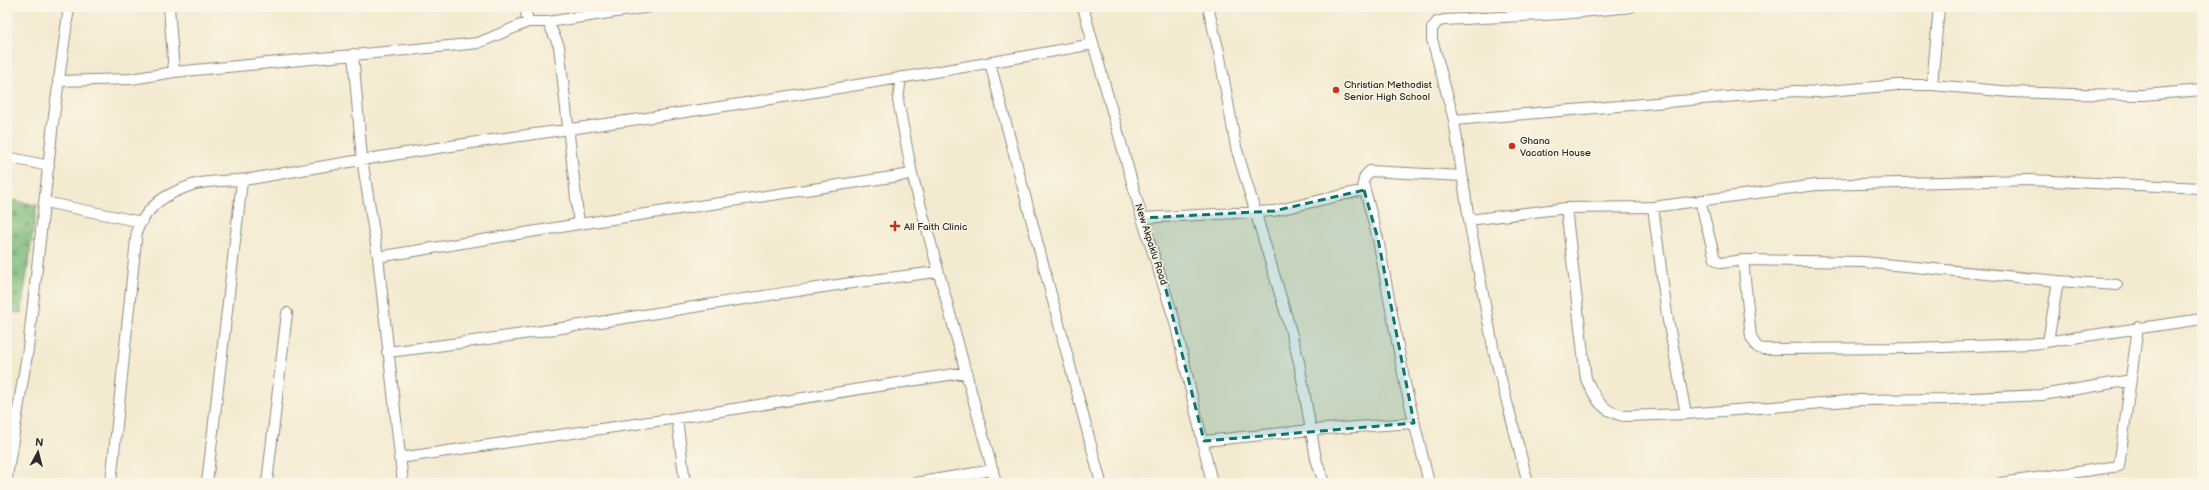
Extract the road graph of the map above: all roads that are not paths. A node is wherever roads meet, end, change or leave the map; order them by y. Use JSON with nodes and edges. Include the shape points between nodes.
{"nodes":[{"id":1,"x":69,"y":7,"type":"edge"},
{"id":2,"x":169,"y":7,"type":"edge"},
{"id":3,"x":525,"y":7,"type":"edge"},
{"id":4,"x":650,"y":7,"type":"edge"},
{"id":5,"x":1083,"y":7,"type":"edge"},
{"id":6,"x":1208,"y":7,"type":"edge"},
{"id":7,"x":1631,"y":7,"type":"edge"},
{"id":8,"x":1940,"y":7,"type":"edge"},
{"id":9,"x":528,"y":22,"type":"junction"},
{"id":10,"x":548,"y":22,"type":"junction"},
{"id":11,"x":1093,"y":44,"type":"junction"},
{"id":12,"x":353,"y":54,"type":"junction"},
{"id":13,"x":990,"y":63,"type":"junction"},
{"id":14,"x":174,"y":72,"type":"junction"},
{"id":15,"x":901,"y":77,"type":"junction"},
{"id":16,"x":58,"y":82,"type":"junction"},
{"id":17,"x":1932,"y":85,"type":"junction"},
{"id":18,"x":2202,"y":90,"type":"edge"},
{"id":19,"x":1454,"y":120,"type":"junction"},
{"id":20,"x":567,"y":130,"type":"junction"},
{"id":21,"x":7,"y":157,"type":"edge"},
{"id":22,"x":362,"y":158,"type":"junction"},
{"id":23,"x":49,"y":166,"type":"junction"},
{"id":24,"x":912,"y":174,"type":"junction"},
{"id":25,"x":1462,"y":176,"type":"junction"},
{"id":26,"x":242,"y":180,"type":"junction"},
{"id":27,"x":2202,"y":188,"type":"edge"},
{"id":28,"x":1364,"y":190,"type":"junction"},
{"id":29,"x":1700,"y":200,"type":"junction"},
{"id":30,"x":45,"y":202,"type":"junction"},
{"id":31,"x":1653,"y":207,"type":"junction"},
{"id":32,"x":1566,"y":208,"type":"junction"},
{"id":33,"x":1256,"y":210,"type":"junction"},
{"id":34,"x":1142,"y":218,"type":"junction"},
{"id":35,"x":1469,"y":220,"type":"junction"},
{"id":36,"x":141,"y":222,"type":"junction"},
{"id":37,"x":579,"y":224,"type":"junction"},
{"id":38,"x":378,"y":257,"type":"junction"},
{"id":39,"x":1743,"y":260,"type":"junction"},
{"id":40,"x":938,"y":272,"type":"junction"},
{"id":41,"x":2058,"y":281,"type":"junction"},
{"id":42,"x":2117,"y":285,"type":"dead end"},
{"id":43,"x":287,"y":313,"type":"dead end"},
{"id":44,"x":2202,"y":319,"type":"edge"},
{"id":45,"x":2138,"y":327,"type":"junction"},
{"id":46,"x":2048,"y":342,"type":"junction"},
{"id":47,"x":387,"y":352,"type":"junction"},
{"id":48,"x":967,"y":372,"type":"junction"},
{"id":49,"x":2131,"y":380,"type":"junction"},
{"id":50,"x":1686,"y":414,"type":"junction"},
{"id":51,"x":677,"y":418,"type":"junction"},
{"id":52,"x":1414,"y":423,"type":"junction"},
{"id":53,"x":1312,"y":430,"type":"junction"},
{"id":54,"x":1204,"y":441,"type":"junction"},
{"id":55,"x":399,"y":458,"type":"junction"},
{"id":56,"x":993,"y":470,"type":"junction"},
{"id":57,"x":7,"y":476,"type":"edge"},
{"id":58,"x":110,"y":483,"type":"edge"},
{"id":59,"x":207,"y":483,"type":"edge"},
{"id":60,"x":268,"y":483,"type":"edge"},
{"id":61,"x":403,"y":483,"type":"edge"},
{"id":62,"x":685,"y":483,"type":"edge"},
{"id":63,"x":914,"y":483,"type":"edge"},
{"id":64,"x":996,"y":483,"type":"edge"},
{"id":65,"x":1101,"y":483,"type":"edge"},
{"id":66,"x":1212,"y":483,"type":"edge"},
{"id":67,"x":1324,"y":483,"type":"edge"},
{"id":68,"x":1429,"y":483,"type":"edge"},
{"id":69,"x":1528,"y":483,"type":"edge"},
{"id":70,"x":2001,"y":483,"type":"edge"}],
"edges":[{"from":1,"to":16,"type":"street"},
{"from":2,"to":14,"type":"street"},
{"from":3,"to":9,"type":"street"},
{"from":4,"to":10,"type":"street"},
{"from":5,"to":11,"type":"street","name":"New Akpaklu Road"},
{"from":6,"to":33,"type":"street","via":[[1236,147]]},
{"from":7,"to":19,"type":"street","via":[[1437,22],[1432,29],[1432,40]]},
{"from":8,"to":17,"type":"street"},
{"from":9,"to":10,"type":"street"},
{"from":9,"to":12,"type":"street","via":[[478,43]]},
{"from":10,"to":20,"type":"street","via":[[559,46]]},
{"from":11,"to":13,"type":"street"},
{"from":11,"to":34,"type":"street","name":"New Akpaklu Road"},
{"from":12,"to":14,"type":"street"},
{"from":12,"to":22,"type":"street"},
{"from":13,"to":15,"type":"street"},
{"from":13,"to":65,"type":"street"},
{"from":14,"to":16,"type":"street","via":[[131,79]]},
{"from":15,"to":20,"type":"street"},
{"from":15,"to":24,"type":"street","via":[[898,100]]},
{"from":16,"to":23,"type":"street"},
{"from":17,"to":18,"type":"street","via":[[2070,94],[2143,95]]},
{"from":17,"to":19,"type":"street","via":[[1796,91]]},
{"from":19,"to":25,"type":"street"},
{"from":20,"to":22,"type":"street"},
{"from":20,"to":37,"type":"street"},
{"from":21,"to":23,"type":"street"},
{"from":22,"to":26,"type":"street"},
{"from":22,"to":38,"type":"street"},
{"from":23,"to":30,"type":"street"},
{"from":24,"to":37,"type":"street"},
{"from":24,"to":40,"type":"street"},
{"from":25,"to":28,"type":"street","via":[[1370,171],[1365,176]]},
{"from":25,"to":35,"type":"street"},
{"from":26,"to":36,"type":"street","via":[[195,184],[168,194],[148,210]]},
{"from":26,"to":59,"type":"street"},
{"from":27,"to":29,"type":"street","via":[[2030,180],[1816,184]]},
{"from":28,"to":33,"type":"street","via":[[1274,210]]},
{"from":28,"to":52,"type":"street","via":[[1378,239]]},
{"from":29,"to":31,"type":"street"},
{"from":29,"to":39,"type":"street","via":[[1715,259],[1721,263]]},
{"from":30,"to":36,"type":"street"},
{"from":30,"to":57,"type":"street","via":[[28,349]]},
{"from":31,"to":32,"type":"street"},
{"from":31,"to":50,"type":"street","via":[[1667,315]]},
{"from":32,"to":35,"type":"street"},
{"from":32,"to":50,"type":"street","via":[[1586,379],[1590,389],[1606,411],[1615,414]]},
{"from":33,"to":34,"type":"street"},
{"from":33,"to":53,"type":"street","via":[[1290,328]]},
{"from":34,"to":54,"type":"street","name":"New Akpaklu Road","via":[[1166,290]]},
{"from":35,"to":69,"type":"street","via":[[1494,352]]},
{"from":36,"to":58,"type":"street","via":[[137,230]]},
{"from":37,"to":38,"type":"street"},
{"from":38,"to":47,"type":"street"},
{"from":39,"to":41,"type":"street","via":[[1863,262]]},
{"from":39,"to":46,"type":"street","via":[[1751,337],[1757,347],[1762,349],[1913,348]]},
{"from":40,"to":47,"type":"street","via":[[794,290],[489,340]]},
{"from":40,"to":48,"type":"street"},
{"from":41,"to":42,"type":"street"},
{"from":41,"to":46,"type":"street"},
{"from":43,"to":60,"type":"street"},
{"from":44,"to":45,"type":"street"},
{"from":45,"to":46,"type":"street"},
{"from":45,"to":49,"type":"street"},
{"from":47,"to":55,"type":"street"},
{"from":48,"to":51,"type":"street"},
{"from":48,"to":56,"type":"street"},
{"from":49,"to":50,"type":"street","via":[[2042,395],[1860,400]]},
{"from":49,"to":70,"type":"street","via":[[2118,466]]},
{"from":51,"to":55,"type":"street"},
{"from":51,"to":62,"type":"street"},
{"from":52,"to":53,"type":"street"},
{"from":52,"to":68,"type":"street"},
{"from":53,"to":54,"type":"street"},
{"from":53,"to":67,"type":"street","via":[[1316,459]]},
{"from":54,"to":66,"type":"street","name":"New Akpaklu Road"},
{"from":55,"to":61,"type":"street"},
{"from":56,"to":63,"type":"street"},
{"from":56,"to":64,"type":"street"}]}
